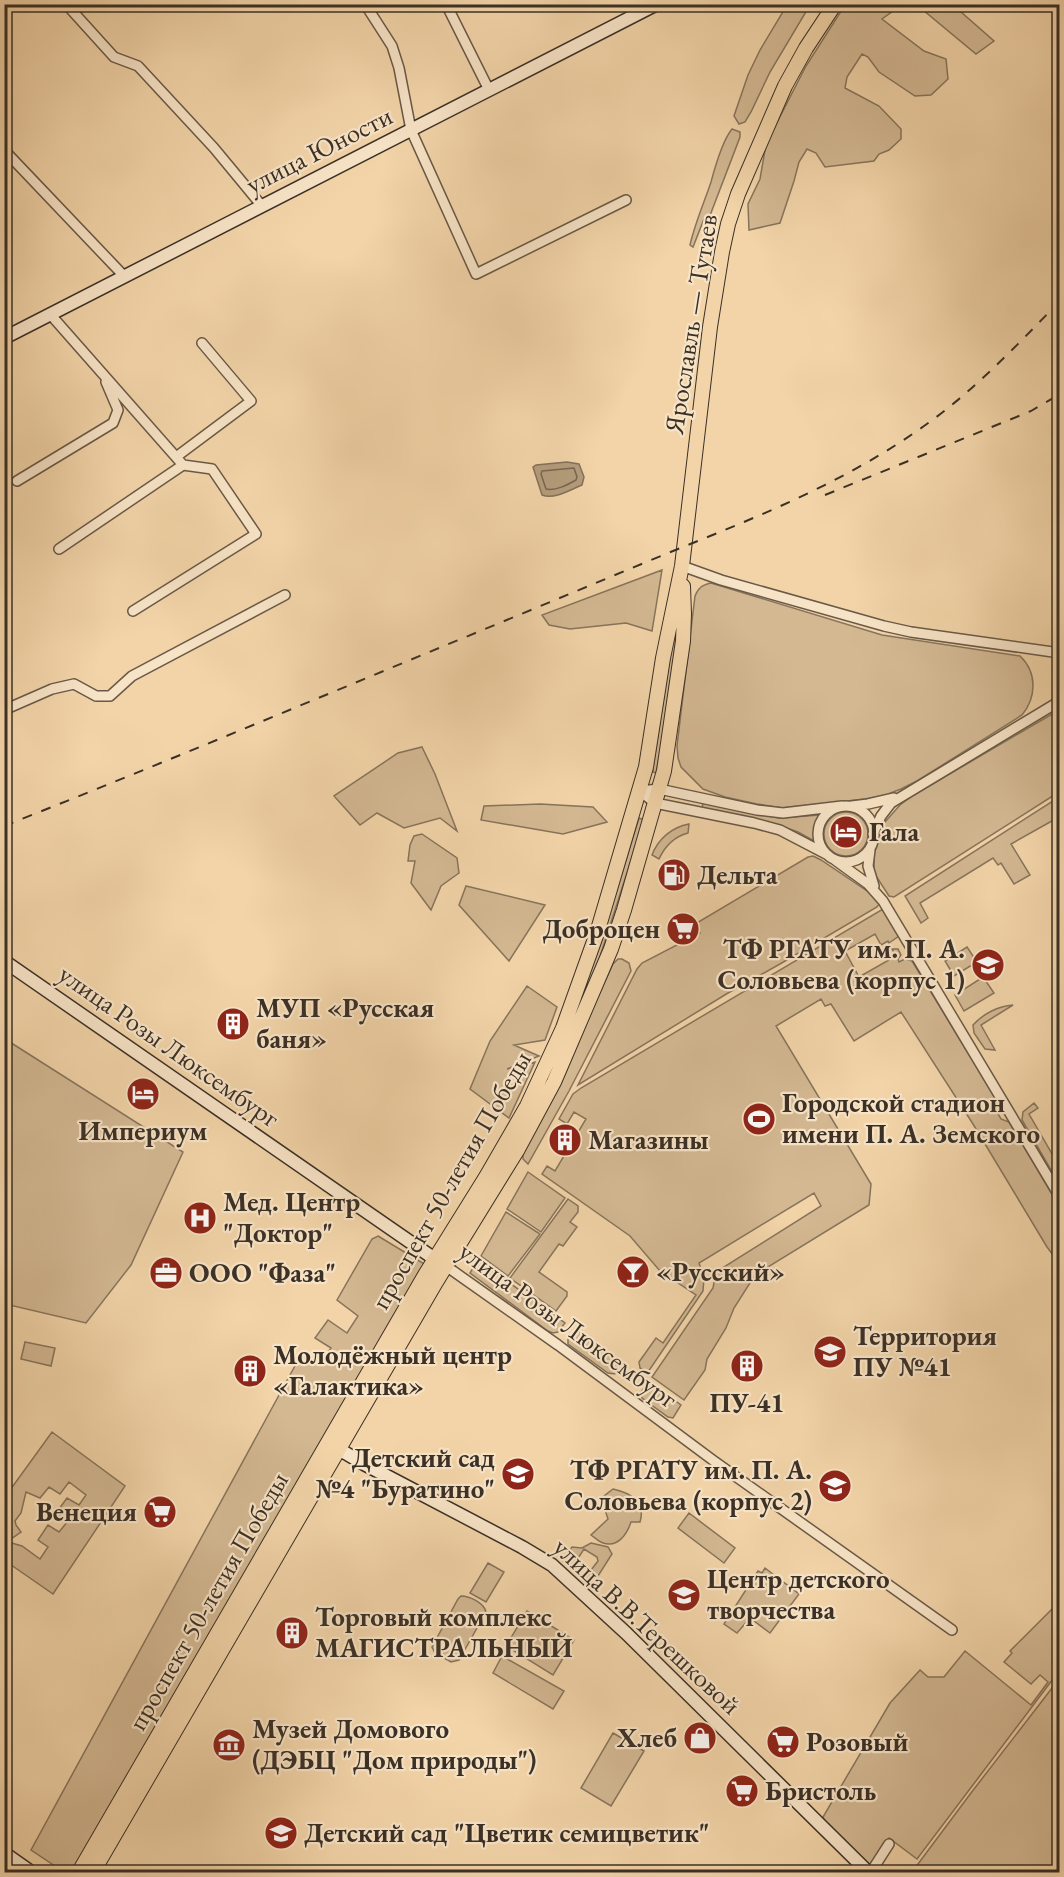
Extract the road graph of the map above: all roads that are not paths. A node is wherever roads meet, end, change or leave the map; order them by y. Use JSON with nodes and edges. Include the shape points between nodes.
{"nodes":[{"id":1,"x":14,"y":4,"type":"edge"},
{"id":2,"x":66,"y":4,"type":"edge"},
{"id":3,"x":365,"y":4,"type":"edge"},
{"id":4,"x":446,"y":4,"type":"edge"},
{"id":5,"x":657,"y":4,"type":"edge"},
{"id":6,"x":835,"y":4,"type":"edge"},
{"id":7,"x":4,"y":10,"type":"edge"},
{"id":8,"x":489,"y":90,"type":"junction"},
{"id":9,"x":411,"y":130,"type":"junction"},
{"id":10,"x":4,"y":150,"type":"edge"},
{"id":11,"x":626,"y":200,"type":"dead end"},
{"id":12,"x":262,"y":206,"type":"junction"},
{"id":13,"x":124,"y":276,"type":"junction"},
{"id":14,"x":50,"y":314,"type":"junction"},
{"id":15,"x":4,"y":338,"type":"edge"},
{"id":16,"x":202,"y":343,"type":"dead end"},
{"id":17,"x":101,"y":372,"type":"junction"},
{"id":18,"x":176,"y":457,"type":"junction"},
{"id":19,"x":183,"y":465,"type":"junction"},
{"id":20,"x":17,"y":481,"type":"dead end"},
{"id":21,"x":60,"y":549,"type":"dead end"},
{"id":22,"x":682,"y":566,"type":"junction"},
{"id":23,"x":285,"y":595,"type":"dead end"},
{"id":24,"x":133,"y":611,"type":"dead end"},
{"id":25,"x":1059,"y":653,"type":"edge"},
{"id":26,"x":1059,"y":700,"type":"edge"},
{"id":27,"x":4,"y":710,"type":"edge"},
{"id":28,"x":640,"y":791,"type":"junction"},
{"id":29,"x":902,"y":795,"type":"junction"},
{"id":30,"x":657,"y":796,"type":"junction"},
{"id":31,"x":845,"y":806,"type":"junction"},
{"id":32,"x":873,"y":834,"type":"junction"},
{"id":33,"x":871,"y":845,"type":"junction"},
{"id":34,"x":826,"y":854,"type":"junction"},
{"id":35,"x":835,"y":860,"type":"junction"},
{"id":36,"x":876,"y":891,"type":"junction"},
{"id":37,"x":4,"y":961,"type":"edge"},
{"id":38,"x":1059,"y":1197,"type":"edge"},
{"id":39,"x":440,"y":1262,"type":"junction"},
{"id":40,"x":333,"y":1446,"type":"junction"},
{"id":41,"x":952,"y":1630,"type":"dead end"},
{"id":42,"x":889,"y":1844,"type":"dead end"},
{"id":43,"x":4,"y":1853,"type":"edge"},
{"id":44,"x":31,"y":1872,"type":"edge"},
{"id":45,"x":79,"y":1872,"type":"edge"},
{"id":46,"x":93,"y":1872,"type":"edge"},
{"id":47,"x":872,"y":1872,"type":"edge"}],
"edges":[{"from":1,"to":7,"type":"street"},
{"from":2,"to":12,"type":"street","via":[[114,57],[138,66]]},
{"from":3,"to":9,"type":"street","via":[[392,46]]},
{"from":4,"to":8,"type":"street"},
{"from":5,"to":8,"type":"street","name":"улица Юности"},
{"from":6,"to":22,"type":"main road","name":"Ярославль — Тутаев","via":[[785,86],[728,224],[710,327]]},
{"from":8,"to":9,"type":"street","name":"улица Юности"},
{"from":9,"to":11,"type":"street","via":[[476,274]]},
{"from":9,"to":12,"type":"street","name":"улица Юности"},
{"from":10,"to":13,"type":"street"},
{"from":12,"to":13,"type":"street","name":"улица Юности"},
{"from":13,"to":14,"type":"street","name":"улица Юности"},
{"from":14,"to":15,"type":"street","name":"улица Юности"},
{"from":14,"to":17,"type":"street"},
{"from":16,"to":18,"type":"street","via":[[251,401]]},
{"from":17,"to":18,"type":"street"},
{"from":17,"to":20,"type":"street","via":[[118,410],[113,423]]},
{"from":18,"to":19,"type":"street"},
{"from":19,"to":21,"type":"street"},
{"from":19,"to":24,"type":"street","via":[[212,469],[256,534]]},
{"from":22,"to":25,"type":"street","via":[[884,626]]},
{"from":22,"to":28,"type":"main road","name":"проспект 50-летия Победы"},
{"from":22,"to":30,"type":"main road","name":"проспект 50-летия Победы","via":[[683,641]]},
{"from":23,"to":27,"type":"street","via":[[132,676],[110,696],[96,696],[74,684]]},
{"from":26,"to":29,"type":"street"},
{"from":28,"to":30,"type":"street"},
{"from":28,"to":39,"type":"main road","name":"проспект 50-летия Победы","via":[[563,1028],[527,1106]]},
{"from":29,"to":31,"type":"street"},
{"from":29,"to":32,"type":"street","via":[[885,809]]},
{"from":30,"to":31,"type":"street","via":[[783,813]]},
{"from":30,"to":34,"type":"street","via":[[768,826]]},
{"from":30,"to":39,"type":"main road","name":"проспект 50-летия Победы","via":[[611,950],[562,1064],[518,1149]]},
{"from":31,"to":32,"type":"street","via":[[865,814]]},
{"from":31,"to":34,"type":"street","via":[[834,808],[820,823],[818,834]]},
{"from":32,"to":33,"type":"street"},
{"from":33,"to":35,"type":"street","via":[[857,860]]},
{"from":33,"to":36,"type":"street","via":[[868,873]]},
{"from":34,"to":35,"type":"street"},
{"from":35,"to":36,"type":"street"},
{"from":36,"to":38,"type":"street"},
{"from":37,"to":39,"type":"street","name":"улица Розы Люксембург"},
{"from":39,"to":40,"type":"main road","name":"проспект 50-летия Победы"},
{"from":39,"to":41,"type":"street","name":"улица Розы Люксембург"},
{"from":40,"to":45,"type":"main road","name":"проспект 50-летия Победы"},
{"from":40,"to":46,"type":"main road","name":"проспект 50-летия Победы"},
{"from":40,"to":47,"type":"street","name":"улица В.В.Терешковой","via":[[552,1565]]},
{"from":42,"to":47,"type":"street"},
{"from":43,"to":44,"type":"street"}]}
